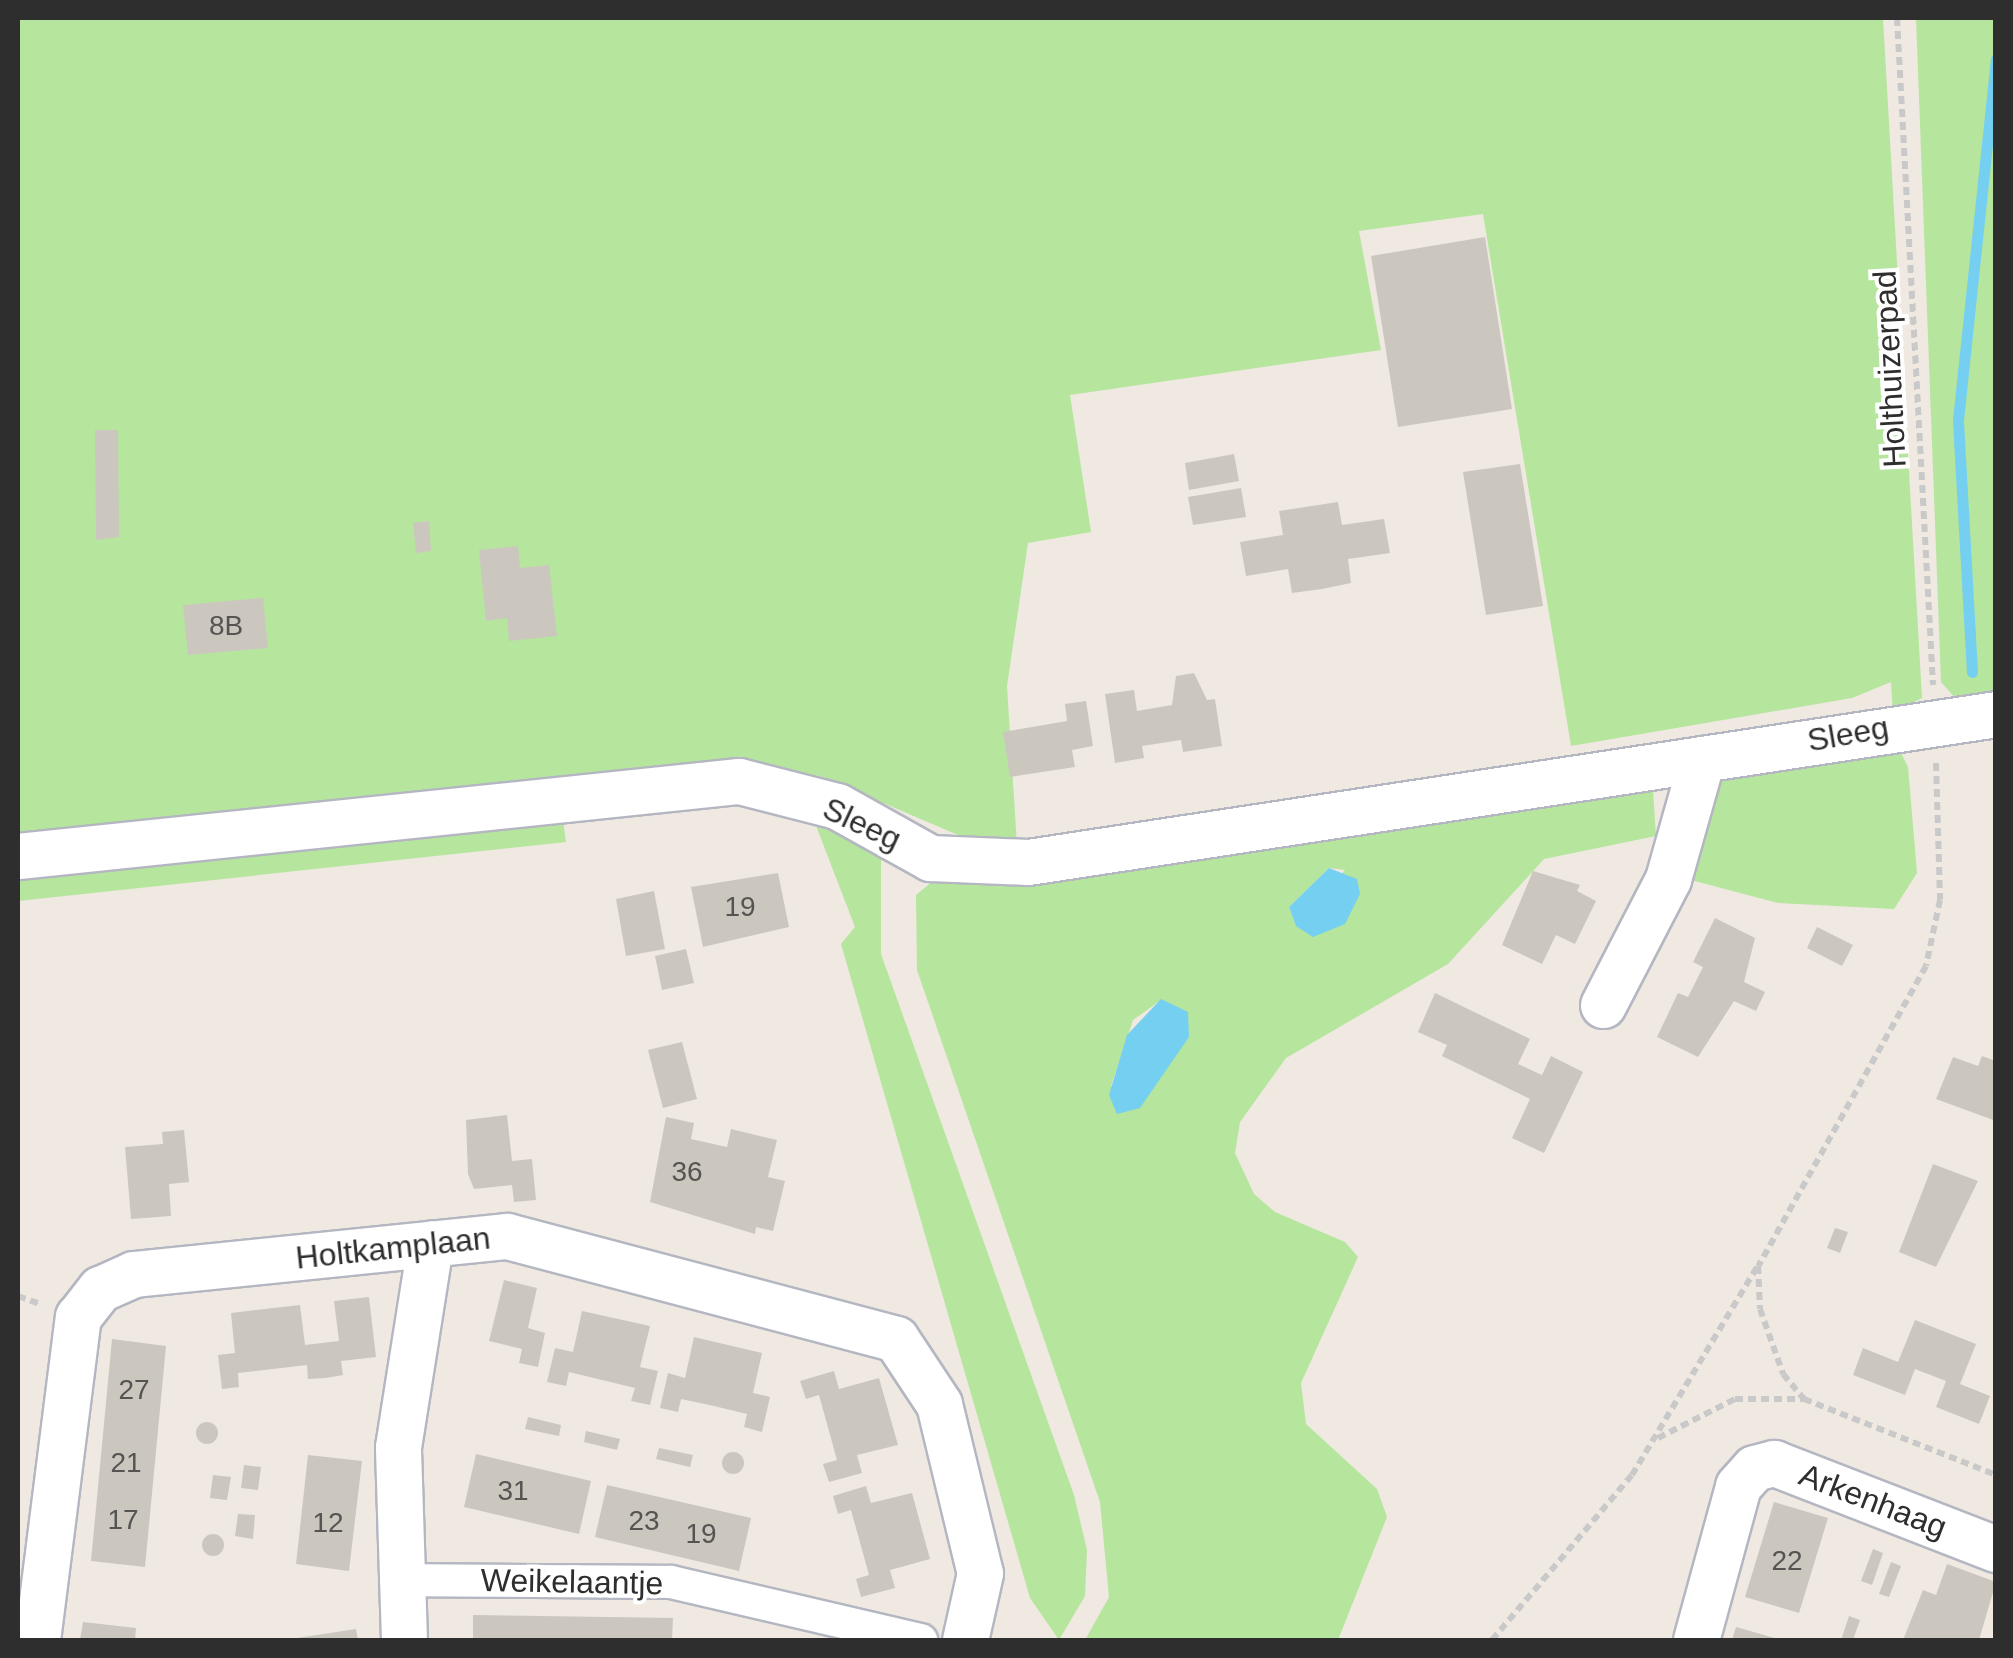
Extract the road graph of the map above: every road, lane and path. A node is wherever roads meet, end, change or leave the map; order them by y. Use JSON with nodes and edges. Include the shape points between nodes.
{"nodes":[{"id":1,"x":1897,"y":18,"type":"edge"},
{"id":2,"x":1996,"y":714,"type":"edge"},
{"id":3,"x":1935,"y":718,"type":"junction"},
{"id":4,"x":1702,"y":759,"type":"junction"},
{"id":5,"x":18,"y":856,"type":"edge"},
{"id":6,"x":1603,"y":1005,"type":"dead end"},
{"id":7,"x":430,"y":1244,"type":"junction"},
{"id":8,"x":1758,"y":1266,"type":"junction"},
{"id":9,"x":1804,"y":1400,"type":"junction"},
{"id":10,"x":1653,"y":1442,"type":"junction"},
{"id":11,"x":1996,"y":1474,"type":"edge"},
{"id":12,"x":1996,"y":1549,"type":"edge"},
{"id":13,"x":396,"y":1580,"type":"junction"},
{"id":14,"x":38,"y":1640,"type":"edge"},
{"id":15,"x":404,"y":1640,"type":"edge"},
{"id":16,"x":921,"y":1640,"type":"edge"},
{"id":17,"x":965,"y":1640,"type":"edge"},
{"id":18,"x":1492,"y":1640,"type":"edge"},
{"id":19,"x":1696,"y":1640,"type":"edge"}],
"edges":[{"from":1,"to":3,"type":"path","name":"Holthuizerpad"},
{"from":2,"to":3,"type":"street","name":"Sleeg"},
{"from":3,"to":4,"type":"street","name":"Sleeg"},
{"from":3,"to":8,"type":"path","name":"Holthuizerpad","via":[[1942,866],[1926,966]]},
{"from":4,"to":5,"type":"street","name":"Sleeg","via":[[1028,862],[930,858],[837,806],[739,781]]},
{"from":4,"to":6,"type":"street","via":[[1668,879]]},
{"from":7,"to":13,"type":"street","via":[[398,1447]]},
{"from":7,"to":14,"type":"street","name":"Holtkamplaan","via":[[134,1274],[100,1289],[78,1317]]},
{"from":7,"to":17,"type":"street","name":"Holtkamplaan","via":[[507,1236],[896,1339],[939,1404],[980,1573]]},
{"from":8,"to":9,"type":"path","via":[[1768,1342]]},
{"from":8,"to":10,"type":"path","name":"Holthuizerpad"},
{"from":9,"to":10,"type":"path","via":[[1735,1399]]},
{"from":9,"to":11,"type":"path"},
{"from":10,"to":18,"type":"path"},
{"from":12,"to":19,"type":"street","name":"Arkenhaag","via":[[1774,1462],[1754,1468],[1738,1486]]},
{"from":13,"to":15,"type":"street"},
{"from":13,"to":16,"type":"street","name":"Weikelaantje","via":[[671,1582]]}]}
